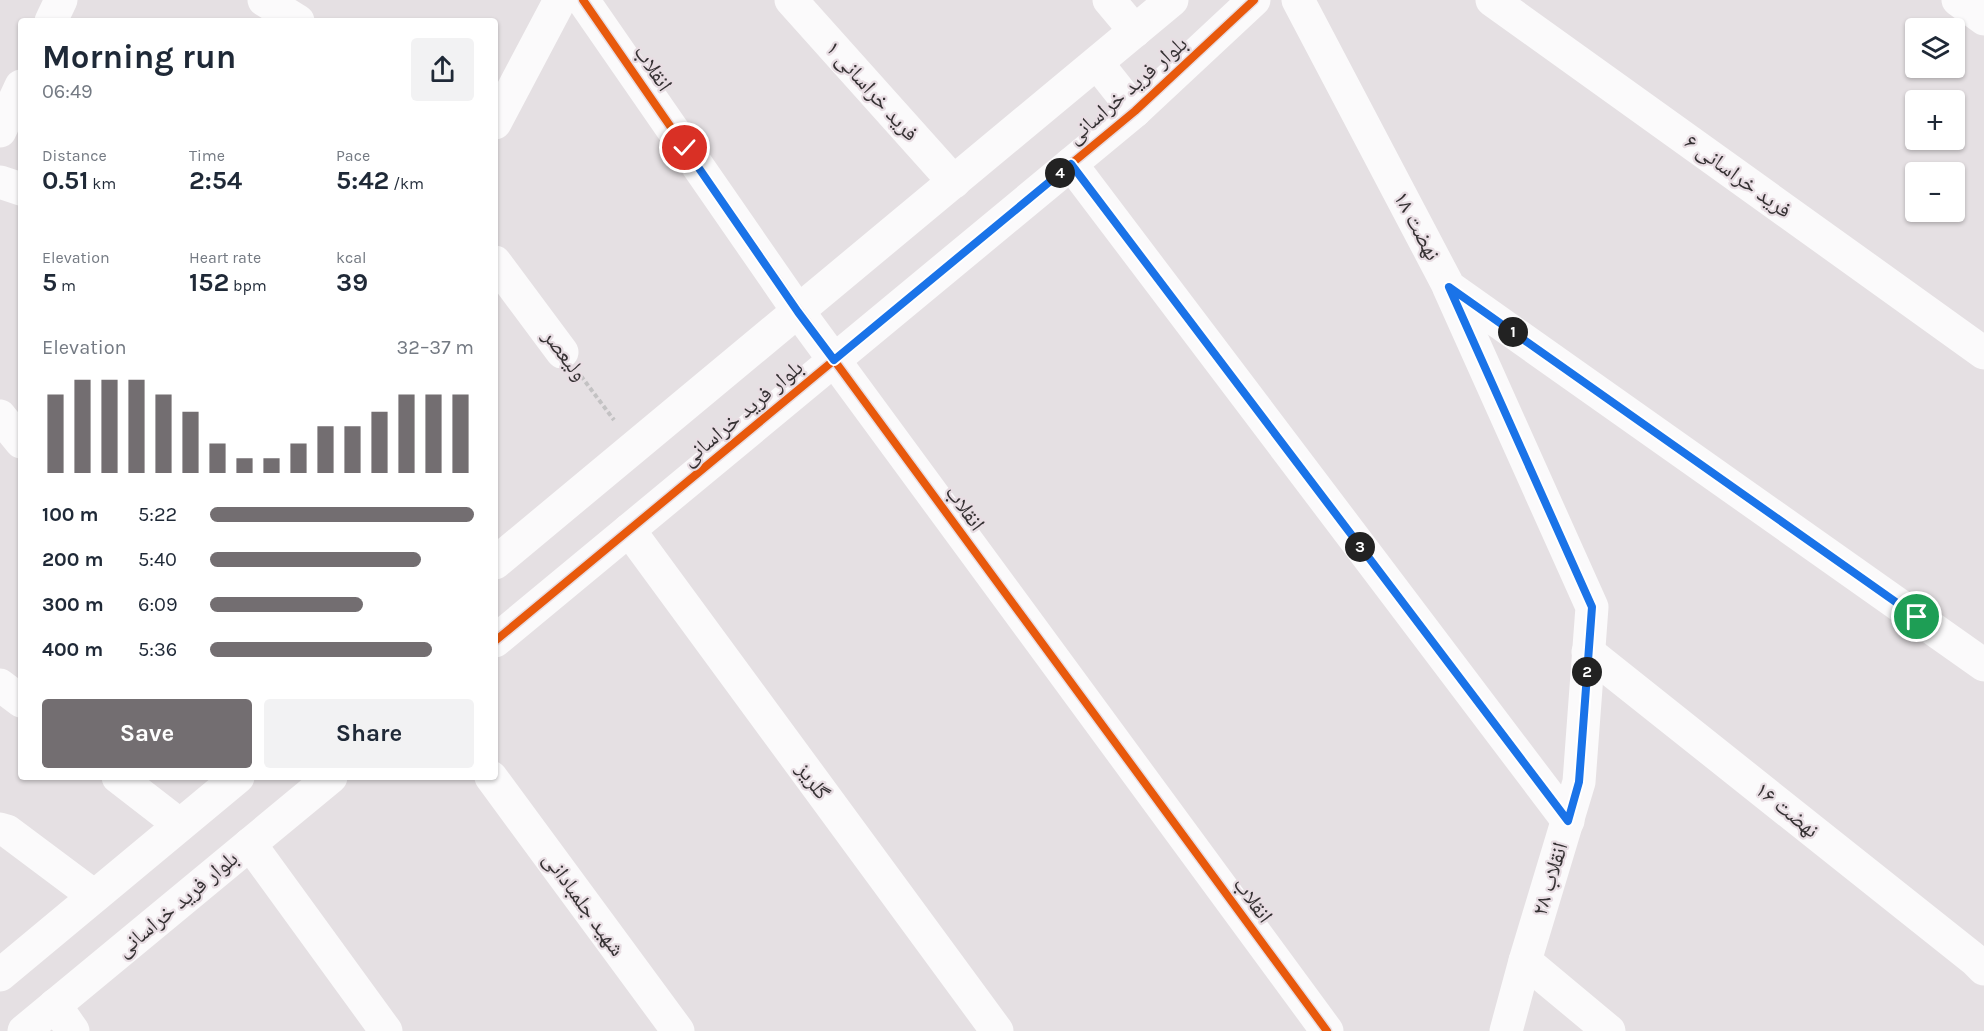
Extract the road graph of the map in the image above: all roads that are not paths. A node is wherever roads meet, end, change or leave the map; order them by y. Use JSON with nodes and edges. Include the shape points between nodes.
{"nodes":[{"id":1,"x":61,"y":0,"type":"edge"},
{"id":2,"x":264,"y":0,"type":"edge"},
{"id":3,"x":560,"y":0,"type":"edge"},
{"id":4,"x":583,"y":0,"type":"edge"},
{"id":5,"x":791,"y":0,"type":"edge"},
{"id":6,"x":1109,"y":0,"type":"edge"},
{"id":7,"x":1173,"y":0,"type":"edge"},
{"id":8,"x":1254,"y":0,"type":"edge"},
{"id":9,"x":1298,"y":0,"type":"edge"},
{"id":10,"x":1492,"y":0,"type":"edge"},
{"id":11,"x":52,"y":18,"type":"edge"},
{"id":12,"x":293,"y":18,"type":"edge"},
{"id":13,"x":1135,"y":32,"type":"junction"},
{"id":14,"x":1096,"y":63,"type":"junction"},
{"id":15,"x":18,"y":92,"type":"edge"},
{"id":16,"x":1135,"y":111,"type":"junction"},
{"id":17,"x":498,"y":117,"type":"edge"},
{"id":18,"x":0,"y":131,"type":"edge"},
{"id":19,"x":1071,"y":164,"type":"junction"},
{"id":20,"x":0,"y":182,"type":"edge"},
{"id":21,"x":954,"y":182,"type":"junction"},
{"id":22,"x":18,"y":188,"type":"edge"},
{"id":23,"x":498,"y":266,"type":"edge"},
{"id":24,"x":1449,"y":287,"type":"junction"},
{"id":25,"x":798,"y":312,"type":"junction"},
{"id":26,"x":562,"y":352,"type":"road end"},
{"id":27,"x":1984,"y":353,"type":"edge"},
{"id":28,"x":834,"y":360,"type":"junction"},
{"id":29,"x":0,"y":416,"type":"edge"},
{"id":30,"x":18,"y":438,"type":"edge"},
{"id":31,"x":629,"y":530,"type":"junction"},
{"id":32,"x":498,"y":561,"type":"edge"},
{"id":33,"x":498,"y":639,"type":"edge"},
{"id":34,"x":1588,"y":652,"type":"junction"},
{"id":35,"x":1984,"y":664,"type":"edge"},
{"id":36,"x":0,"y":685,"type":"edge"},
{"id":37,"x":18,"y":699,"type":"edge"},
{"id":38,"x":122,"y":780,"type":"edge"},
{"id":39,"x":234,"y":780,"type":"edge"},
{"id":40,"x":327,"y":780,"type":"edge"},
{"id":41,"x":492,"y":780,"type":"edge"},
{"id":42,"x":1568,"y":821,"type":"junction"},
{"id":43,"x":180,"y":825,"type":"junction"},
{"id":44,"x":0,"y":829,"type":"edge"},
{"id":45,"x":250,"y":844,"type":"junction"},
{"id":46,"x":94,"y":896,"type":"junction"},
{"id":47,"x":1525,"y":961,"type":"junction"},
{"id":48,"x":1984,"y":969,"type":"edge"},
{"id":49,"x":1,"y":973,"type":"edge"},
{"id":50,"x":64,"y":1018,"type":"edge"},
{"id":51,"x":24,"y":1031,"type":"edge"},
{"id":52,"x":386,"y":1031,"type":"edge"},
{"id":53,"x":678,"y":1031,"type":"edge"},
{"id":54,"x":997,"y":1031,"type":"edge"},
{"id":55,"x":1327,"y":1031,"type":"edge"},
{"id":56,"x":1506,"y":1031,"type":"edge"},
{"id":57,"x":1609,"y":1031,"type":"edge"}],
"edges":[{"from":1,"to":11,"type":"street"},
{"from":2,"to":12,"type":"street"},
{"from":3,"to":17,"type":"street"},
{"from":4,"to":25,"type":"street","name":"انقلاب"},
{"from":5,"to":21,"type":"street","name":"فرید خراسانی ۱"},
{"from":6,"to":13,"type":"street"},
{"from":7,"to":13,"type":"street","name":"بلوار فرید خراسانی"},
{"from":8,"to":16,"type":"street","name":"بلوار فرید خراسانی"},
{"from":9,"to":24,"type":"street","name":"نهضت ۱۸"},
{"from":10,"to":27,"type":"street","name":"فرید خراسانی ۶"},
{"from":13,"to":14,"type":"street","name":"بلوار فرید خراسانی"},
{"from":14,"to":16,"type":"street"},
{"from":14,"to":21,"type":"street","name":"بلوار فرید خراسانی"},
{"from":15,"to":18,"type":"street"},
{"from":16,"to":19,"type":"street","name":"بلوار فرید خراسانی"},
{"from":19,"to":28,"type":"street","name":"بلوار فرید خراسانی"},
{"from":19,"to":42,"type":"street"},
{"from":20,"to":22,"type":"street"},
{"from":21,"to":25,"type":"street","name":"بلوار فرید خراسانی"},
{"from":23,"to":26,"type":"street","name":"ولیعصر"},
{"from":24,"to":34,"type":"street","name":"انقلاب ۲۸","via":[[1592,607]]},
{"from":24,"to":35,"type":"street","name":"نهضت ۱۸"},
{"from":25,"to":28,"type":"street","name":"انقلاب"},
{"from":25,"to":32,"type":"street","name":"بلوار فرید خراسانی"},
{"from":28,"to":31,"type":"street","name":"بلوار فرید خراسانی"},
{"from":28,"to":55,"type":"street","name":"انقلاب"},
{"from":29,"to":30,"type":"street"},
{"from":31,"to":33,"type":"street","name":"بلوار فرید خراسانی"},
{"from":31,"to":54,"type":"street","name":"گلریز"},
{"from":34,"to":42,"type":"street","name":"انقلاب ۲۸","via":[[1579,782]]},
{"from":34,"to":48,"type":"street","name":"نهضت ۱۶"},
{"from":36,"to":37,"type":"street"},
{"from":38,"to":43,"type":"street"},
{"from":39,"to":43,"type":"street"},
{"from":40,"to":45,"type":"street","name":"بلوار فرید خراسانی"},
{"from":41,"to":53,"type":"street","name":"شهید جلمبادانی"},
{"from":42,"to":47,"type":"street","name":"انقلاب ۲۸"},
{"from":43,"to":46,"type":"street"},
{"from":44,"to":46,"type":"street"},
{"from":45,"to":50,"type":"street","name":"بلوار فرید خراسانی"},
{"from":45,"to":52,"type":"street"},
{"from":46,"to":49,"type":"street"},
{"from":47,"to":56,"type":"street","name":"انقلاب ۲۸"},
{"from":47,"to":57,"type":"street"},
{"from":50,"to":51,"type":"street","name":"بلوار فرید خراسانی"}]}
